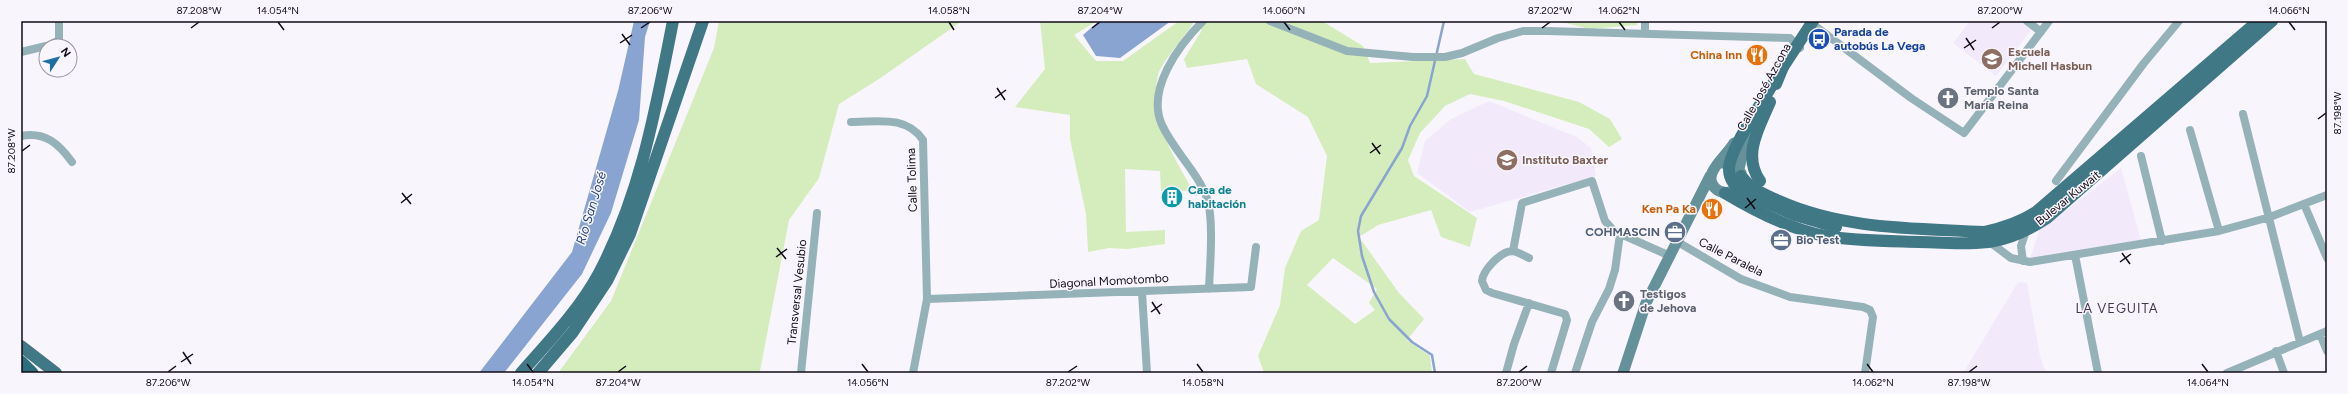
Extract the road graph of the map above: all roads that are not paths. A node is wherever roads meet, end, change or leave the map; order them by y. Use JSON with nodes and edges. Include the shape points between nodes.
{"nodes":[{"id":1,"x":59,"y":21,"type":"edge"},
{"id":2,"x":673,"y":21,"type":"edge"},
{"id":3,"x":1203,"y":21,"type":"edge"},
{"id":4,"x":1270,"y":21,"type":"edge"},
{"id":5,"x":1645,"y":21,"type":"edge"},
{"id":6,"x":2027,"y":21,"type":"edge"},
{"id":7,"x":2049,"y":21,"type":"edge"},
{"id":8,"x":2179,"y":21,"type":"edge"},
{"id":9,"x":2258,"y":21,"type":"edge"},
{"id":10,"x":2272,"y":21,"type":"edge"},
{"id":11,"x":1814,"y":22,"type":"edge"},
{"id":12,"x":700,"y":23,"type":"edge"},
{"id":13,"x":2041,"y":32,"type":"junction"},
{"id":14,"x":1645,"y":34,"type":"junction"},
{"id":15,"x":59,"y":38,"type":"edge"},
{"id":16,"x":1797,"y":44,"type":"junction"},
{"id":17,"x":38,"y":48,"type":"edge"},
{"id":18,"x":21,"y":52,"type":"edge"},
{"id":19,"x":1783,"y":67,"type":"junction"},
{"id":20,"x":2243,"y":114,"type":"dead end"},
{"id":21,"x":851,"y":122,"type":"dead end"},
{"id":22,"x":2190,"y":130,"type":"dead end"},
{"id":23,"x":21,"y":136,"type":"edge"},
{"id":24,"x":2141,"y":156,"type":"dead end"},
{"id":25,"x":72,"y":162,"type":"dead end"},
{"id":26,"x":1720,"y":163,"type":"junction"},
{"id":27,"x":1740,"y":173,"type":"junction"},
{"id":28,"x":1710,"y":176,"type":"junction"},
{"id":29,"x":2056,"y":181,"type":"dead end"},
{"id":30,"x":1724,"y":193,"type":"junction"},
{"id":31,"x":2327,"y":195,"type":"edge"},
{"id":32,"x":1700,"y":198,"type":"junction"},
{"id":33,"x":2304,"y":204,"type":"junction"},
{"id":34,"x":817,"y":213,"type":"dead end"},
{"id":35,"x":1828,"y":217,"type":"junction"},
{"id":36,"x":2270,"y":217,"type":"junction"},
{"id":37,"x":2026,"y":231,"type":"junction"},
{"id":38,"x":2219,"y":231,"type":"junction"},
{"id":39,"x":1620,"y":234,"type":"junction"},
{"id":40,"x":1891,"y":240,"type":"junction"},
{"id":41,"x":1676,"y":241,"type":"junction"},
{"id":42,"x":2162,"y":241,"type":"junction"},
{"id":43,"x":1991,"y":243,"type":"junction"},
{"id":44,"x":1256,"y":247,"type":"dead end"},
{"id":45,"x":1513,"y":251,"type":"junction"},
{"id":46,"x":2075,"y":255,"type":"junction"},
{"id":47,"x":1670,"y":256,"type":"junction"},
{"id":48,"x":1529,"y":258,"type":"dead end"},
{"id":49,"x":2327,"y":258,"type":"edge"},
{"id":50,"x":2023,"y":261,"type":"junction"},
{"id":51,"x":1208,"y":289,"type":"junction"},
{"id":52,"x":1142,"y":292,"type":"junction"},
{"id":53,"x":927,"y":299,"type":"junction"},
{"id":54,"x":1529,"y":303,"type":"junction"},
{"id":55,"x":2323,"y":333,"type":"edge"},
{"id":56,"x":2300,"y":342,"type":"junction"},
{"id":57,"x":21,"y":346,"type":"edge"},
{"id":58,"x":2276,"y":351,"type":"junction"},
{"id":59,"x":2327,"y":351,"type":"edge"},
{"id":60,"x":21,"y":362,"type":"edge"},
{"id":61,"x":2233,"y":372,"type":"edge"},
{"id":62,"x":32,"y":373,"type":"edge"},
{"id":63,"x":56,"y":373,"type":"edge"},
{"id":64,"x":521,"y":373,"type":"edge"},
{"id":65,"x":538,"y":373,"type":"edge"},
{"id":66,"x":801,"y":373,"type":"edge"},
{"id":67,"x":913,"y":373,"type":"edge"},
{"id":68,"x":1147,"y":373,"type":"edge"},
{"id":69,"x":1506,"y":373,"type":"edge"},
{"id":70,"x":1551,"y":373,"type":"edge"},
{"id":71,"x":1575,"y":373,"type":"edge"},
{"id":72,"x":1623,"y":373,"type":"edge"},
{"id":73,"x":1865,"y":373,"type":"edge"},
{"id":74,"x":2098,"y":373,"type":"edge"},
{"id":75,"x":2284,"y":373,"type":"edge"}],
"edges":[{"from":1,"to":15,"type":"street"},
{"from":2,"to":64,"type":"main road","via":[[646,154],[620,229],[598,274],[564,324]]},
{"from":3,"to":51,"type":"street","via":[[1163,77],[1158,90],[1158,107],[1162,125],[1207,199]]},
{"from":4,"to":14,"type":"street","via":[[1347,51],[1431,57],[1462,53],[1523,31]]},
{"from":5,"to":14,"type":"street"},
{"from":6,"to":13,"type":"street"},
{"from":7,"to":13,"type":"street"},
{"from":8,"to":29,"type":"street","via":[[2144,63]]},
{"from":9,"to":35,"type":"main road","name":"Bulevar Kuwait","via":[[2067,187],[2021,222],[1984,232],[1865,225]]},
{"from":10,"to":37,"type":"main road","name":"Bulevar Kuwait","via":[[2078,193]]},
{"from":11,"to":13,"type":"street","via":[[1911,98],[1964,133]]},
{"from":11,"to":16,"type":"main road","name":"Calle José Azcona"},
{"from":11,"to":19,"type":"main road","bridge":true},
{"from":12,"to":65,"type":"main road","via":[[630,234],[607,281],[573,332]]},
{"from":14,"to":16,"type":"street","via":[[1790,38]]},
{"from":16,"to":26,"type":"main road","name":"Calle José Azcona"},
{"from":16,"to":27,"type":"main road","name":"Calle José Azcona","via":[[1759,118],[1741,160]]},
{"from":17,"to":18,"type":"street"},
{"from":19,"to":35,"type":"main road","bridge":true,"via":[[1751,154],[1752,167],[1766,187]]},
{"from":19,"to":40,"type":"main road","bridge":true,"via":[[1733,153],[1729,170],[1736,186],[1749,195],[1794,215]]},
{"from":20,"to":36,"type":"street"},
{"from":21,"to":53,"type":"street","name":"Calle Tolima","via":[[890,121],[908,124],[916,130],[922,140]]},
{"from":22,"to":38,"type":"street"},
{"from":23,"to":25,"type":"street","via":[[34,134],[51,140],[60,145]]},
{"from":24,"to":42,"type":"street"},
{"from":26,"to":27,"type":"main road","via":[[1729,162]]},
{"from":26,"to":28,"type":"main road","via":[[1714,167]]},
{"from":27,"to":30,"type":"main road","via":[[1739,186]]},
{"from":27,"to":35,"type":"main road","name":"Bulevar Kuwait","via":[[1754,190],[1804,212]]},
{"from":28,"to":30,"type":"main road","via":[[1714,186]]},
{"from":28,"to":32,"type":"main road"},
{"from":30,"to":32,"type":"main road"},
{"from":30,"to":40,"type":"main road","name":"Bulevar Kuwait","via":[[1750,208],[1824,235],[1854,240]]},
{"from":31,"to":33,"type":"street"},
{"from":32,"to":41,"type":"main road"},
{"from":33,"to":36,"type":"street"},
{"from":33,"to":49,"type":"street"},
{"from":34,"to":66,"type":"street","name":"Transversal Vesubio"},
{"from":36,"to":38,"type":"street"},
{"from":36,"to":56,"type":"street"},
{"from":37,"to":43,"type":"main road","name":"Bulevar Kuwait"},
{"from":37,"to":50,"type":"street","via":[[2021,246]]},
{"from":38,"to":42,"type":"street"},
{"from":39,"to":45,"type":"street","via":[[1606,221],[1592,181],[1522,203]]},
{"from":39,"to":47,"type":"street"},
{"from":39,"to":71,"type":"street","via":[[1615,270],[1609,289],[1592,322]]},
{"from":40,"to":43,"type":"main road","name":"Bulevar Kuwait"},
{"from":41,"to":47,"type":"main road"},
{"from":41,"to":73,"type":"street","name":"Calle Paralela","via":[[1742,279],[1790,297],[1863,306],[1870,310],[1873,317]]},
{"from":42,"to":46,"type":"street"},
{"from":43,"to":50,"type":"street","via":[[2011,258]]},
{"from":44,"to":51,"type":"street","name":"Diagonal Momotombo","via":[[1252,287]]},
{"from":45,"to":48,"type":"street"},
{"from":45,"to":54,"type":"street","via":[[1493,263],[1482,277],[1482,281],[1486,290]]},
{"from":46,"to":50,"type":"street"},
{"from":46,"to":74,"type":"street"},
{"from":47,"to":72,"type":"main road","via":[[1646,303]]},
{"from":51,"to":52,"type":"street","name":"Diagonal Momotombo"},
{"from":52,"to":53,"type":"street","name":"Diagonal Momotombo"},
{"from":52,"to":68,"type":"street"},
{"from":53,"to":67,"type":"street","name":"Calle Tolima"},
{"from":54,"to":69,"type":"street"},
{"from":54,"to":70,"type":"street","via":[[1567,316]]},
{"from":55,"to":56,"type":"street"},
{"from":55,"to":59,"type":"street"},
{"from":56,"to":58,"type":"street"},
{"from":57,"to":63,"type":"main road"},
{"from":58,"to":61,"type":"street"},
{"from":58,"to":75,"type":"street"},
{"from":60,"to":62,"type":"highway"}]}
